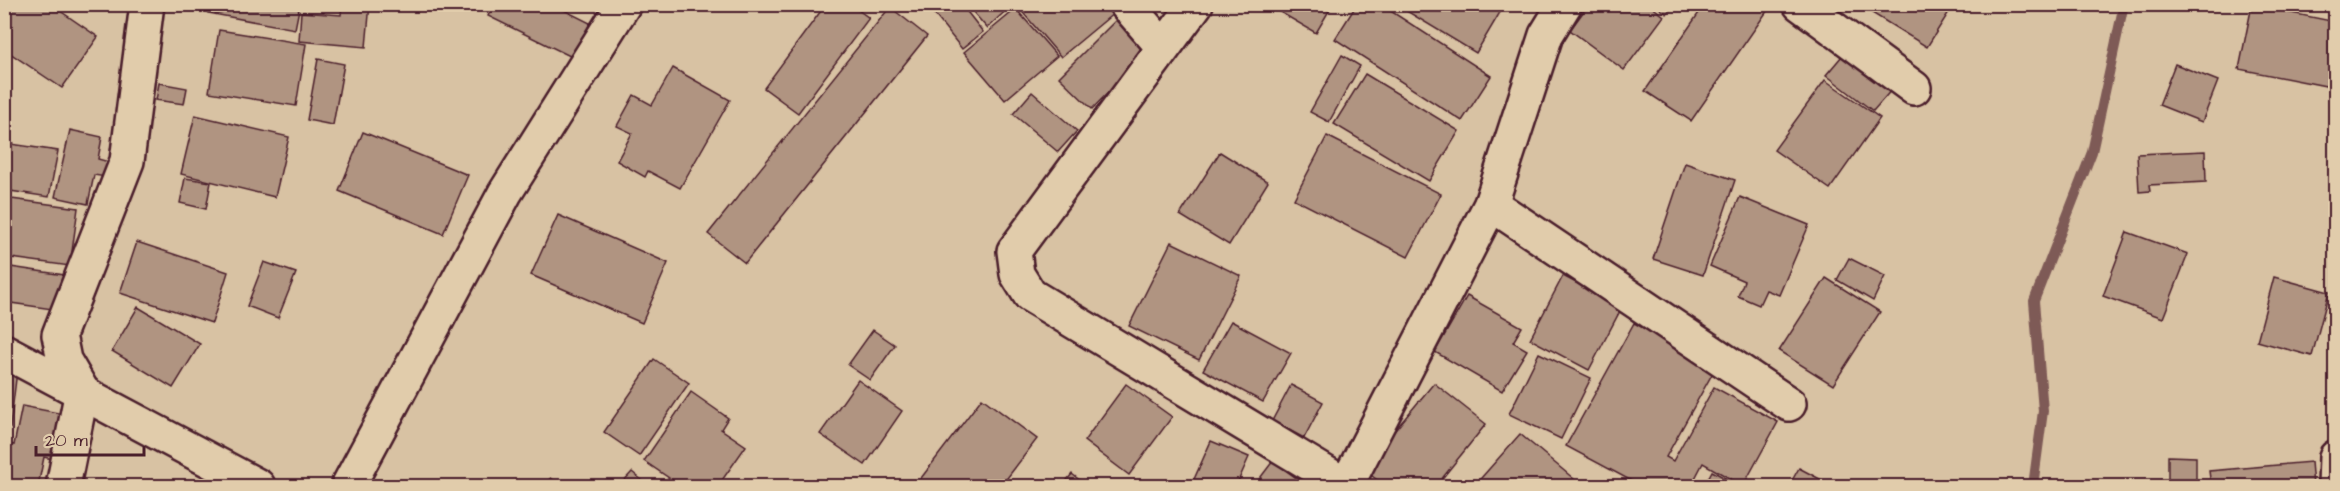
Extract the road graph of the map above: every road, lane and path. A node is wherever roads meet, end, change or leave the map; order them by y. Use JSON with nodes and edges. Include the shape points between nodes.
{"nodes":[{"id":1,"x":147,"y":4,"type":"edge"},
{"id":2,"x":624,"y":4,"type":"edge"},
{"id":3,"x":1126,"y":4,"type":"edge"},
{"id":4,"x":1196,"y":4,"type":"edge"},
{"id":5,"x":1565,"y":4,"type":"edge"},
{"id":6,"x":1809,"y":7,"type":"edge"},
{"id":7,"x":1163,"y":47,"type":"junction"},
{"id":8,"x":1914,"y":88,"type":"dead end"},
{"id":9,"x":1491,"y":204,"type":"junction"},
{"id":10,"x":4,"y":351,"type":"edge"},
{"id":11,"x":82,"y":391,"type":"junction"},
{"id":12,"x":1789,"y":404,"type":"dead end"},
{"id":13,"x":2336,"y":457,"type":"edge"},
{"id":14,"x":63,"y":486,"type":"edge"},
{"id":15,"x":258,"y":486,"type":"edge"},
{"id":16,"x":348,"y":486,"type":"edge"},
{"id":17,"x":1346,"y":486,"type":"edge"},
{"id":18,"x":2335,"y":486,"type":"edge"}],
"edges":[{"from":1,"to":11,"type":"street","via":[[127,161],[59,335],[64,360]]},
{"from":2,"to":16,"type":"street","via":[[505,193]]},
{"from":3,"to":7,"type":"street"},
{"from":4,"to":7,"type":"street"},
{"from":5,"to":9,"type":"street","via":[[1546,35]]},
{"from":6,"to":8,"type":"street"},
{"from":7,"to":17,"type":"street","via":[[1014,251],[1017,274],[1030,295]]},
{"from":9,"to":12,"type":"street"},
{"from":9,"to":17,"type":"street"},
{"from":10,"to":11,"type":"street"},
{"from":11,"to":14,"type":"street"},
{"from":11,"to":15,"type":"street"},
{"from":13,"to":18,"type":"street"}]}
